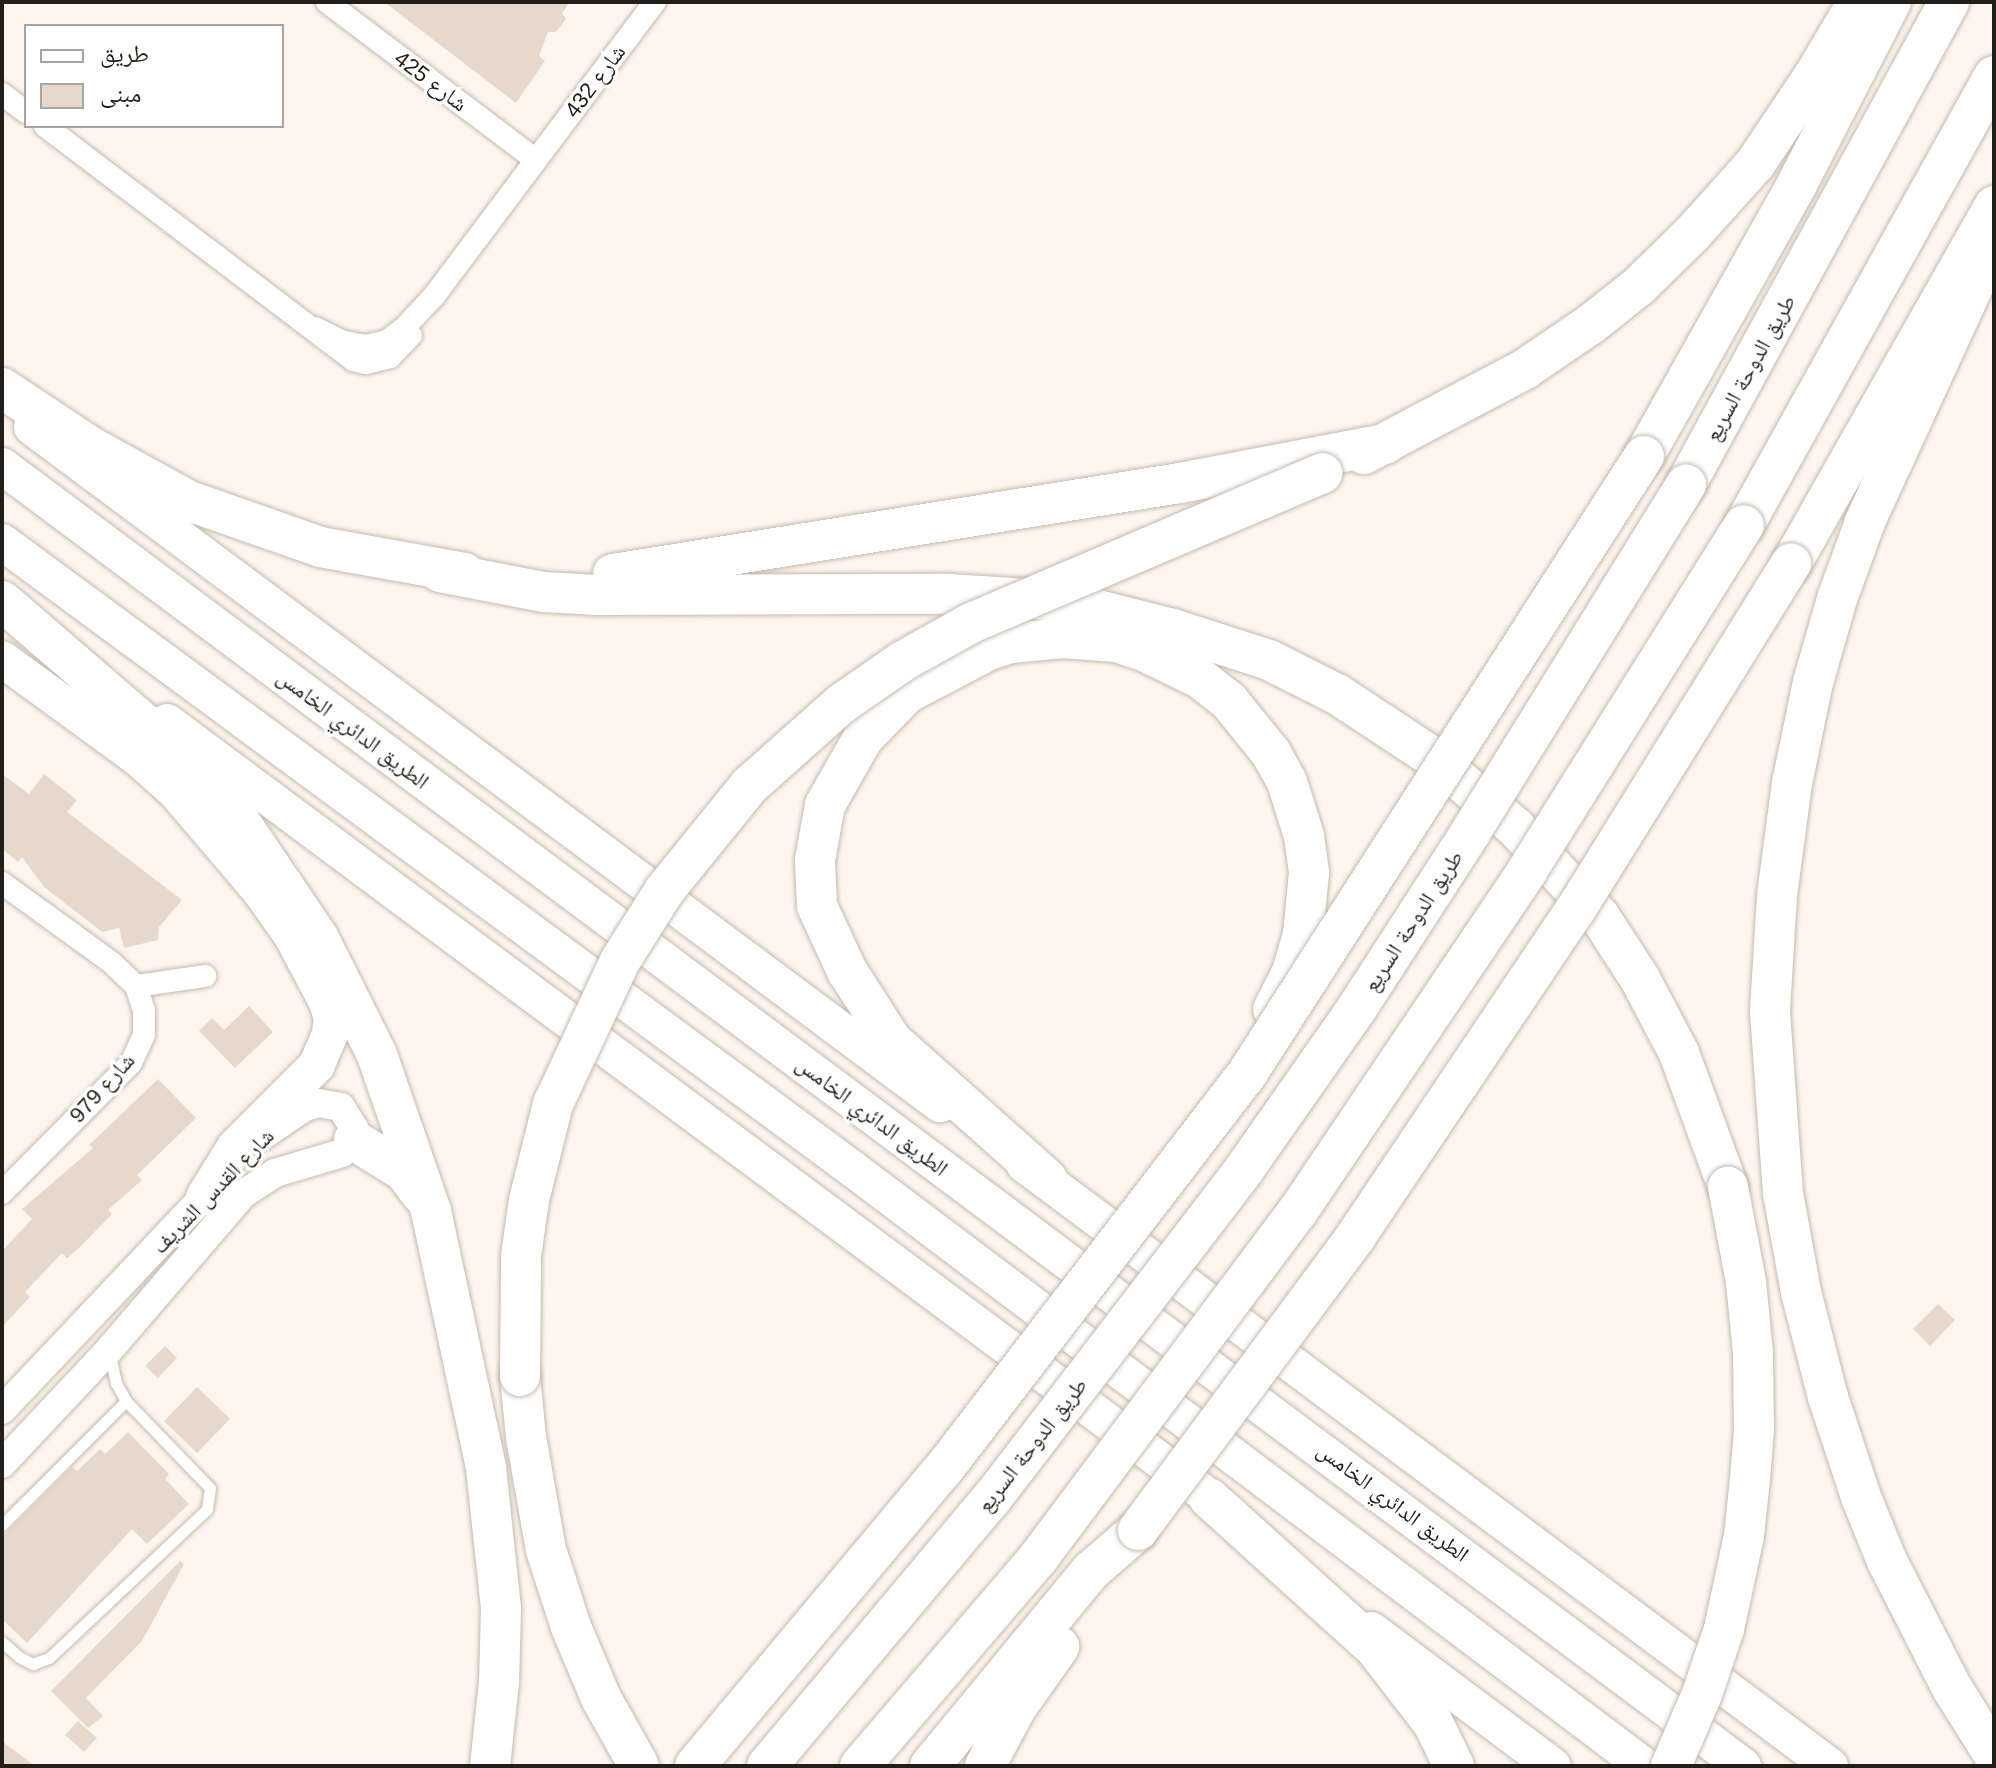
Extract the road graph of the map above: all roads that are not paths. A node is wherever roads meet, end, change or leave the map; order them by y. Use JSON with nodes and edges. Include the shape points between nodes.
{"nodes":[{"id":1,"x":327,"y":2,"type":"edge"},
{"id":2,"x":655,"y":2,"type":"edge"},
{"id":3,"x":1858,"y":2,"type":"edge"},
{"id":4,"x":1891,"y":2,"type":"edge"},
{"id":5,"x":1949,"y":2,"type":"edge"},
{"id":6,"x":1994,"y":76,"type":"edge"},
{"id":7,"x":2,"y":94,"type":"edge"},
{"id":8,"x":24,"y":110,"type":"edge"},
{"id":9,"x":48,"y":128,"type":"edge"},
{"id":10,"x":536,"y":160,"type":"junction"},
{"id":11,"x":1994,"y":206,"type":"edge"},
{"id":12,"x":1994,"y":241,"type":"edge"},
{"id":13,"x":2,"y":388,"type":"edge"},
{"id":14,"x":2,"y":404,"type":"edge"},
{"id":15,"x":1385,"y":444,"type":"junction"},
{"id":16,"x":2,"y":466,"type":"edge"},
{"id":17,"x":2,"y":542,"type":"edge"},
{"id":18,"x":440,"y":572,"type":"junction"},
{"id":19,"x":2,"y":600,"type":"edge"},
{"id":20,"x":2,"y":659,"type":"edge"},
{"id":21,"x":2,"y":883,"type":"edge"},
{"id":22,"x":205,"y":976,"type":"dead end"},
{"id":23,"x":136,"y":986,"type":"junction"},
{"id":24,"x":354,"y":1140,"type":"junction"},
{"id":25,"x":1186,"y":1157,"type":"junction"},
{"id":26,"x":1047,"y":1179,"type":"junction"},
{"id":27,"x":2,"y":1193,"type":"edge"},
{"id":28,"x":204,"y":1197,"type":"junction"},
{"id":29,"x":431,"y":1211,"type":"junction"},
{"id":30,"x":109,"y":1350,"type":"junction"},
{"id":31,"x":126,"y":1401,"type":"junction"},
{"id":32,"x":2,"y":1410,"type":"edge"},
{"id":33,"x":2,"y":1464,"type":"edge"},
{"id":34,"x":1209,"y":1498,"type":"junction"},
{"id":35,"x":2,"y":1525,"type":"edge"},
{"id":36,"x":1138,"y":1530,"type":"junction"},
{"id":37,"x":2,"y":1642,"type":"edge"},
{"id":38,"x":1994,"y":1755,"type":"edge"},
{"id":39,"x":490,"y":1766,"type":"edge"},
{"id":40,"x":639,"y":1766,"type":"edge"},
{"id":41,"x":695,"y":1766,"type":"edge"},
{"id":42,"x":767,"y":1766,"type":"edge"},
{"id":43,"x":860,"y":1766,"type":"edge"},
{"id":44,"x":930,"y":1766,"type":"edge"},
{"id":45,"x":985,"y":1766,"type":"edge"},
{"id":46,"x":1454,"y":1766,"type":"edge"},
{"id":47,"x":1553,"y":1766,"type":"edge"},
{"id":48,"x":1644,"y":1766,"type":"edge"},
{"id":49,"x":1671,"y":1766,"type":"edge"},
{"id":50,"x":1743,"y":1766,"type":"edge"},
{"id":51,"x":1830,"y":1766,"type":"edge"}],
"edges":[{"from":1,"to":10,"type":"street","name":"شارع 425"},
{"from":2,"to":10,"type":"street","name":"شارع 432"},
{"from":3,"to":15,"type":"highway","via":[[1755,164],[1693,233],[1615,305],[1525,369]]},
{"from":4,"to":25,"type":"highway","bridge":true,"via":[[1797,184],[1644,456],[1245,1077]]},
{"from":5,"to":42,"type":"highway","name":"طريق الدوحة السريع","bridge":true,"via":[[1686,484],[1357,1008],[1243,1171],[993,1497]]},
{"from":6,"to":43,"type":"highway","bridge":true,"via":[[1744,525],[1527,871],[1298,1211],[1039,1557]]},
{"from":7,"to":8,"type":"street"},
{"from":9,"to":10,"type":"street","name":"شارع 432","via":[[353,360],[378,362],[401,349]]},
{"from":11,"to":36,"type":"highway","bridge":true,"via":[[1791,564],[1576,909],[1356,1236]]},
{"from":12,"to":38,"type":"highway","via":[[1865,522],[1837,599],[1792,783],[1777,896],[1770,1012],[1783,1193],[1813,1337],[1856,1483],[1887,1561],[1952,1688]]},
{"from":13,"to":18,"type":"highway","via":[[91,447],[189,501],[320,547]]},
{"from":14,"to":26,"type":"highway","via":[[694,923]]},
{"from":15,"to":18,"type":"highway","via":[[641,572],[545,579]]},
{"from":15,"to":40,"type":"highway","bridge":true,"via":[[971,623],[903,661],[841,704],[749,786],[695,849],[627,949],[553,1104],[521,1256],[520,1376],[546,1550],[601,1698]]},
{"from":16,"to":50,"type":"highway","name":"الطريق الدائري الخامس"},
{"from":17,"to":48,"type":"highway","via":[[842,1161]]},
{"from":18,"to":49,"type":"highway","bridge":true,"via":[[493,585],[583,595],[949,594],[1062,601],[1269,660],[1337,694],[1431,756],[1515,827],[1600,917],[1679,1053],[1728,1187],[1746,1282],[1754,1429],[1744,1536],[1724,1629]]},
{"from":19,"to":29,"type":"highway","via":[[190,763],[232,810],[318,937],[350,995],[377,1055]]},
{"from":19,"to":34,"type":"highway"},
{"from":20,"to":28,"type":"highway","via":[[176,792],[261,892],[327,1002],[330,1034],[317,1065],[235,1147]]},
{"from":21,"to":23,"type":"street"},
{"from":22,"to":23,"type":"street"},
{"from":23,"to":27,"type":"street","name":"شارع 979","via":[[144,1035],[131,1063]]},
{"from":24,"to":28,"type":"street","name":"شارع القدس الشريف","via":[[350,1117],[341,1107],[330,1102],[305,1107],[258,1139]]},
{"from":24,"to":29,"type":"highway","via":[[405,1172]]},
{"from":24,"to":30,"type":"street","name":"شارع القدس الشريف","via":[[333,1158],[275,1173],[243,1194]]},
{"from":25,"to":26,"type":"highway","bridge":true,"via":[[1292,972],[1303,934],[1309,873],[1287,782],[1250,726],[1201,679],[1116,642],[1063,638],[1011,643],[935,676],[885,713],[863,738],[837,781],[818,831],[817,906],[847,971],[892,1041]]},
{"from":25,"to":41,"type":"highway","bridge":true,"via":[[946,1466]]},
{"from":26,"to":51,"type":"highway"},
{"from":28,"to":32,"type":"street","name":"شارع القدس الشريف"},
{"from":29,"to":39,"type":"highway","via":[[486,1468],[501,1608]]},
{"from":30,"to":31,"type":"lane"},
{"from":30,"to":33,"type":"street","name":"شارع القدس الشريف"},
{"from":31,"to":35,"type":"lane"},
{"from":31,"to":37,"type":"lane","via":[[210,1488],[207,1509],[49,1658],[33,1664]]},
{"from":34,"to":46,"type":"highway","via":[[1375,1648],[1433,1723]]},
{"from":34,"to":47,"type":"highway","via":[[1389,1645]]},
{"from":36,"to":44,"type":"highway","via":[[1091,1571]]},
{"from":36,"to":45,"type":"highway","via":[[1107,1583],[1016,1708]]}]}
